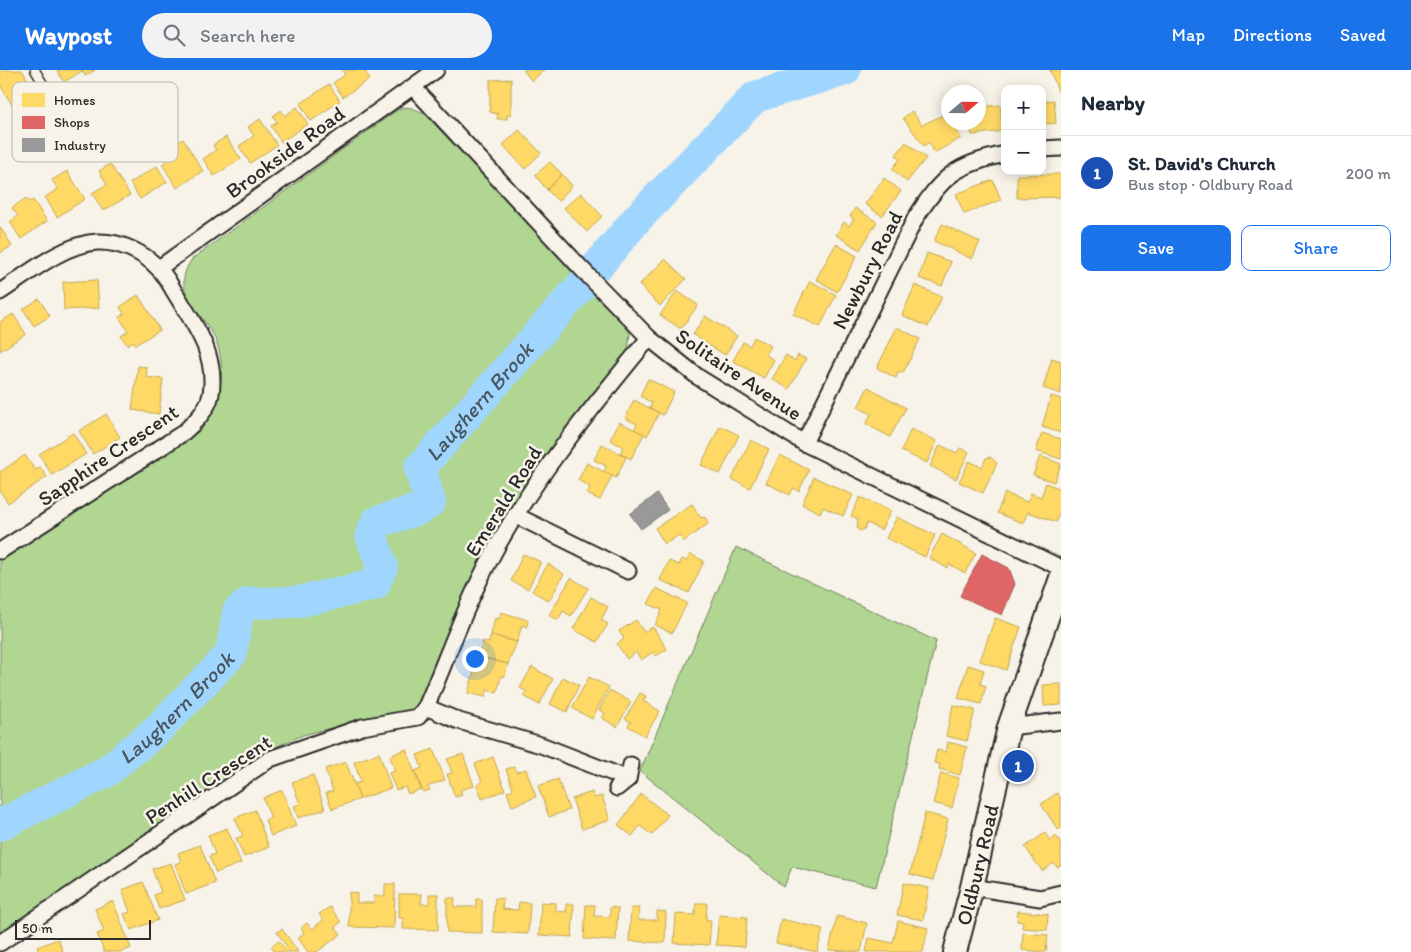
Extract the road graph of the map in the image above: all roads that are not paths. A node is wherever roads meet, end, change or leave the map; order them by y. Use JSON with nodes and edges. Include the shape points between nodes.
{"nodes":[{"id":1,"x":34,"y":70,"type":"edge"},
{"id":2,"x":436,"y":70,"type":"edge"},
{"id":3,"x":41,"y":82,"type":"edge"},
{"id":4,"x":412,"y":87,"type":"junction"},
{"id":5,"x":1061,"y":148,"type":"edge"},
{"id":6,"x":1046,"y":150,"type":"edge"},
{"id":7,"x":1001,"y":155,"type":"edge"},
{"id":8,"x":159,"y":268,"type":"junction"},
{"id":9,"x":0,"y":292,"type":"edge"},
{"id":10,"x":649,"y":338,"type":"junction"},
{"id":11,"x":804,"y":443,"type":"junction"},
{"id":12,"x":517,"y":516,"type":"junction"},
{"id":13,"x":0,"y":551,"type":"edge"},
{"id":14,"x":1061,"y":568,"type":"edge"},
{"id":15,"x":628,"y":571,"type":"dead end"},
{"id":16,"x":1061,"y":578,"type":"edge"},
{"id":17,"x":426,"y":707,"type":"junction"},
{"id":18,"x":1061,"y":721,"type":"edge"},
{"id":19,"x":1009,"y":727,"type":"junction"},
{"id":20,"x":625,"y":777,"type":"dead end"},
{"id":21,"x":972,"y":887,"type":"junction"},
{"id":22,"x":1061,"y":893,"type":"edge"},
{"id":23,"x":0,"y":943,"type":"edge"},
{"id":24,"x":955,"y":952,"type":"edge"}],
"edges":[{"from":1,"to":3,"type":"lane"},
{"from":2,"to":4,"type":"street","name":"Brookside Road"},
{"from":4,"to":8,"type":"street","name":"Brookside Road"},
{"from":4,"to":10,"type":"street","name":"Solitaire Avenue"},
{"from":5,"to":6,"type":"street"},
{"from":7,"to":11,"type":"street","name":"Newbury Road","via":[[953,172],[932,192],[915,219]]},
{"from":8,"to":9,"type":"street","via":[[139,253],[112,242],[95,242],[60,254]]},
{"from":8,"to":13,"type":"street","name":"Sapphire Crescent","via":[[204,340],[212,363],[211,395],[199,419],[183,433]]},
{"from":10,"to":11,"type":"street","name":"Solitaire Avenue","via":[[698,377]]},
{"from":10,"to":12,"type":"street","name":"Emerald Road","via":[[552,460]]},
{"from":11,"to":14,"type":"street","name":"Solitaire Avenue"},
{"from":12,"to":15,"type":"street"},
{"from":12,"to":17,"type":"street","name":"Emerald Road","via":[[487,565],[457,627]]},
{"from":16,"to":19,"type":"street","name":"Oldbury Road"},
{"from":17,"to":20,"type":"street"},
{"from":17,"to":23,"type":"street","name":"Penhill Crescent","via":[[418,717],[362,727],[270,759]]},
{"from":18,"to":19,"type":"street"},
{"from":19,"to":21,"type":"street","name":"Oldbury Road"},
{"from":21,"to":22,"type":"street","via":[[1040,898]]},
{"from":21,"to":24,"type":"street","name":"Oldbury Road"}]}
